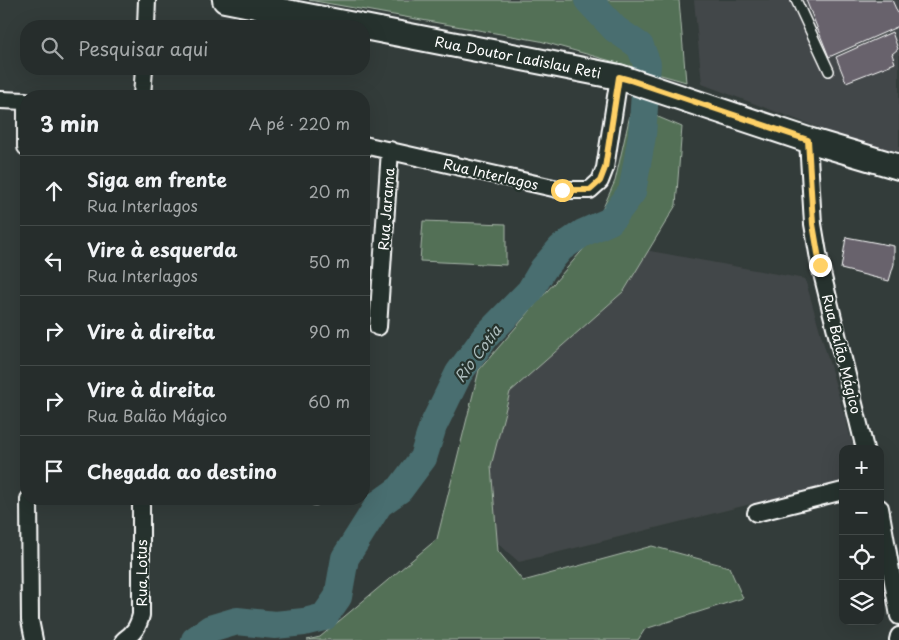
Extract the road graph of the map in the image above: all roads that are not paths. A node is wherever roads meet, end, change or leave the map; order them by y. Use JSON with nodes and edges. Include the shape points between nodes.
{"nodes":[{"id":1,"x":147,"y":0,"type":"edge"},
{"id":2,"x":225,"y":0,"type":"edge"},
{"id":3,"x":796,"y":0,"type":"edge"},
{"id":4,"x":146,"y":20,"type":"edge"},
{"id":5,"x":329,"y":20,"type":"edge"},
{"id":6,"x":370,"y":28,"type":"edge"},
{"id":7,"x":829,"y":71,"type":"dead end"},
{"id":8,"x":144,"y":75,"type":"edge"},
{"id":9,"x":625,"y":79,"type":"junction"},
{"id":10,"x":142,"y":90,"type":"edge"},
{"id":11,"x":0,"y":100,"type":"edge"},
{"id":12,"x":20,"y":101,"type":"edge"},
{"id":13,"x":808,"y":140,"type":"junction"},
{"id":14,"x":370,"y":146,"type":"edge"},
{"id":15,"x":390,"y":150,"type":"junction"},
{"id":16,"x":899,"y":167,"type":"edge"},
{"id":17,"x":378,"y":327,"type":"dead end"},
{"id":18,"x":864,"y":445,"type":"edge"},
{"id":19,"x":839,"y":492,"type":"edge"},
{"id":20,"x":29,"y":505,"type":"edge"},
{"id":21,"x":141,"y":505,"type":"edge"},
{"id":22,"x":756,"y":513,"type":"dead end"},
{"id":23,"x":884,"y":515,"type":"edge"},
{"id":24,"x":892,"y":530,"type":"edge"},
{"id":25,"x":899,"y":616,"type":"edge"},
{"id":26,"x":899,"y":636,"type":"edge"},
{"id":27,"x":34,"y":640,"type":"edge"},
{"id":28,"x":124,"y":640,"type":"edge"},
{"id":29,"x":898,"y":640,"type":"edge"}],
"edges":[{"from":1,"to":4,"type":"street"},
{"from":2,"to":5,"type":"street"},
{"from":3,"to":7,"type":"lane"},
{"from":6,"to":9,"type":"street","name":"Rua Doutor Ladislau Reti"},
{"from":8,"to":10,"type":"street"},
{"from":9,"to":13,"type":"street","name":"Rua Doutor Ladislau Reti"},
{"from":9,"to":15,"type":"street","name":"Rua Interlagos","via":[[605,168],[600,181],[590,190],[562,190]]},
{"from":11,"to":12,"type":"street"},
{"from":13,"to":16,"type":"street","name":"Rua Doutor Ladislau Reti"},
{"from":13,"to":18,"type":"street","name":"Rua Balão Mágico","via":[[813,224],[820,265]]},
{"from":14,"to":15,"type":"street","name":"Rua Interlagos"},
{"from":15,"to":17,"type":"street","name":"Rua Jarama"},
{"from":19,"to":22,"type":"street"},
{"from":20,"to":27,"type":"street","via":[[30,620]]},
{"from":21,"to":28,"type":"street","name":"Rua Lotus","via":[[140,615],[138,626]]},
{"from":23,"to":24,"type":"street"},
{"from":24,"to":25,"type":"street"},
{"from":26,"to":29,"type":"street"}]}
